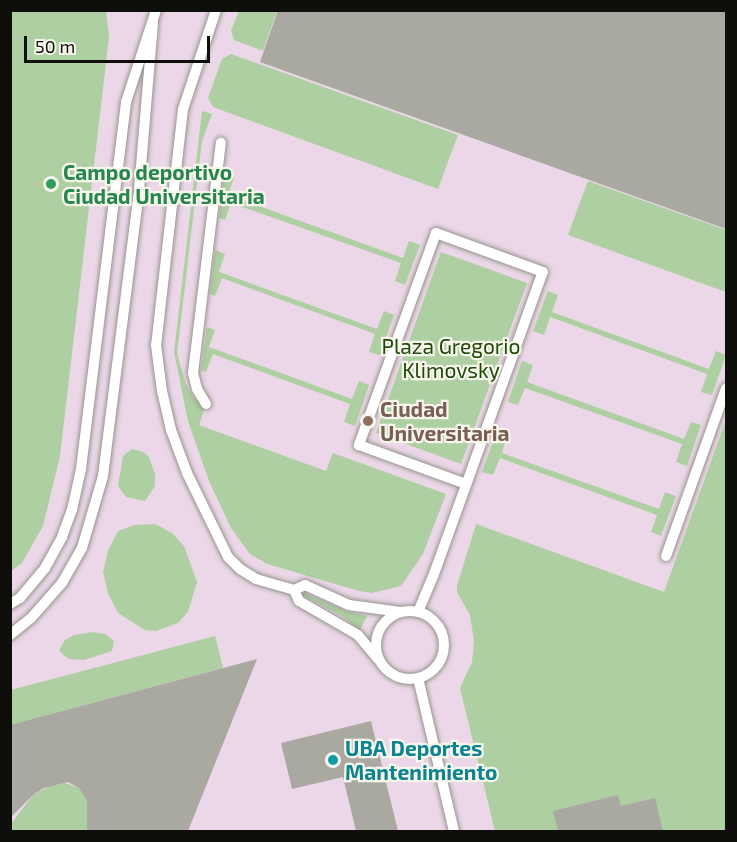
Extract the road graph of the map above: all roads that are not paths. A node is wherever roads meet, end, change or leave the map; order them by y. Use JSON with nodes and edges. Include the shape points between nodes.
{"nodes":[{"id":1,"x":156,"y":10,"type":"edge"},
{"id":2,"x":214,"y":13,"type":"edge"},
{"id":3,"x":153,"y":24,"type":"junction"},
{"id":4,"x":221,"y":143,"type":"dead end"},
{"id":5,"x":726,"y":388,"type":"edge"},
{"id":6,"x":206,"y":404,"type":"dead end"},
{"id":7,"x":466,"y":484,"type":"junction"},
{"id":8,"x":666,"y":556,"type":"dead end"},
{"id":9,"x":294,"y":590,"type":"junction"},
{"id":10,"x":10,"y":604,"type":"edge"},
{"id":11,"x":402,"y":612,"type":"junction"},
{"id":12,"x":418,"y":612,"type":"junction"},
{"id":13,"x":10,"y":635,"type":"edge"},
{"id":14,"x":378,"y":659,"type":"junction"},
{"id":15,"x":418,"y":678,"type":"junction"},
{"id":16,"x":454,"y":831,"type":"edge"}],
"edges":[{"from":1,"to":3,"type":"lane"},
{"from":2,"to":9,"type":"lane","via":[[183,109],[156,345],[162,391],[187,473],[228,557],[256,579]]},
{"from":3,"to":10,"type":"lane","via":[[126,102],[81,469],[72,510],[45,568]]},
{"from":3,"to":13,"type":"lane","via":[[139,190],[100,486],[82,548],[62,583]]},
{"from":4,"to":6,"type":"lane","via":[[194,373]]},
{"from":5,"to":8,"type":"lane"},
{"from":7,"to":7,"type":"lane","via":[[543,272],[436,233],[359,445]]},
{"from":7,"to":12,"type":"lane"},
{"from":9,"to":11,"type":"lane","via":[[305,585],[349,605]]},
{"from":9,"to":14,"type":"lane","via":[[299,600],[358,635]]},
{"from":11,"to":12,"type":"lane"},
{"from":11,"to":14,"type":"lane","via":[[382,625],[377,636]]},
{"from":12,"to":15,"type":"lane","via":[[436,624],[444,645],[437,666]]},
{"from":14,"to":15,"type":"lane","via":[[391,673]]},
{"from":15,"to":16,"type":"lane"}]}
